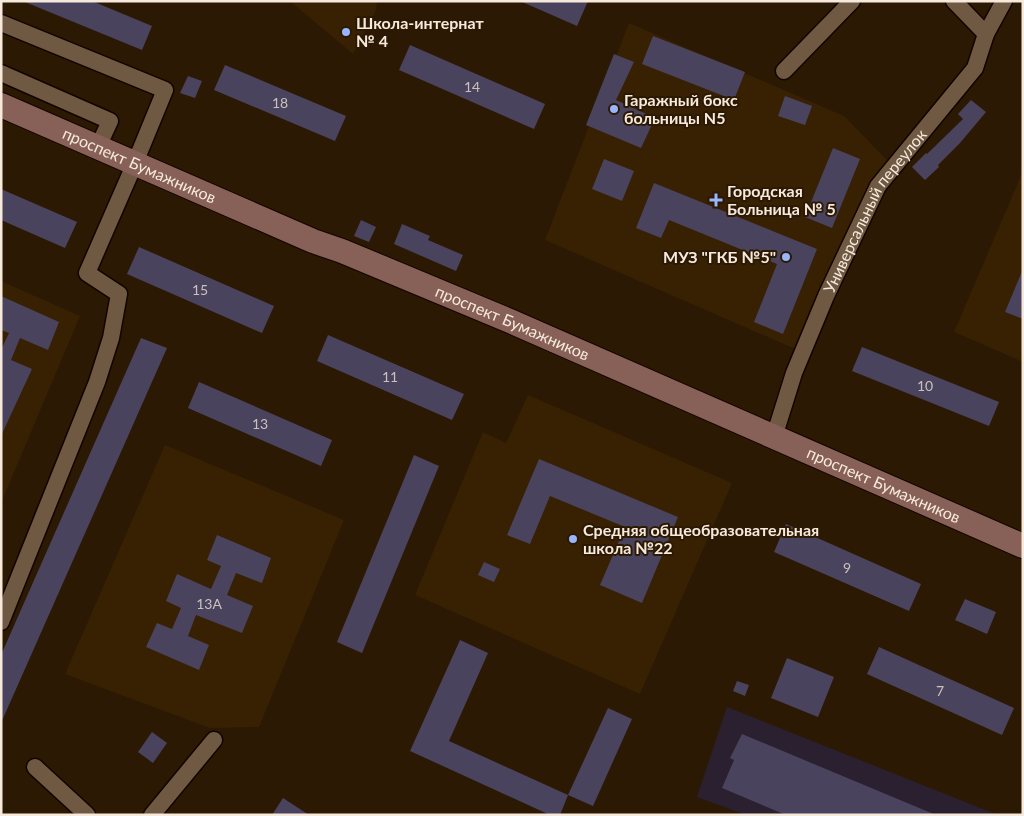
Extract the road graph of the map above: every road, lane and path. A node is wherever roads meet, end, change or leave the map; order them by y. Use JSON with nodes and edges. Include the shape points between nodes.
{"nodes":[{"id":1,"x":852,"y":1,"type":"edge"},
{"id":2,"x":954,"y":1,"type":"edge"},
{"id":3,"x":1004,"y":1,"type":"edge"},
{"id":4,"x":1,"y":23,"type":"edge"},
{"id":5,"x":986,"y":34,"type":"junction"},
{"id":6,"x":784,"y":71,"type":"dead end"},
{"id":7,"x":1,"y":73,"type":"edge"},
{"id":8,"x":1,"y":105,"type":"edge"},
{"id":9,"x":98,"y":147,"type":"junction"},
{"id":10,"x":135,"y":163,"type":"junction"},
{"id":11,"x":774,"y":437,"type":"junction"},
{"id":12,"x":1023,"y":546,"type":"edge"},
{"id":13,"x":1,"y":622,"type":"edge"},
{"id":14,"x":214,"y":740,"type":"dead end"},
{"id":15,"x":34,"y":767,"type":"dead end"},
{"id":16,"x":87,"y":815,"type":"edge"},
{"id":17,"x":152,"y":815,"type":"edge"}],
"edges":[{"from":1,"to":6,"type":"street"},
{"from":2,"to":5,"type":"street"},
{"from":3,"to":5,"type":"street","name":"Универсальный переулок"},
{"from":4,"to":10,"type":"street","via":[[164,90]]},
{"from":5,"to":11,"type":"street","name":"Универсальный переулок","via":[[975,68],[878,186],[794,373]]},
{"from":7,"to":9,"type":"street","via":[[110,121]]},
{"from":8,"to":9,"type":"street","name":"проспект Бумажников"},
{"from":9,"to":10,"type":"street","name":"проспект Бумажников"},
{"from":10,"to":11,"type":"street","name":"проспект Бумажников","via":[[313,241],[510,321]]},
{"from":10,"to":13,"type":"street","via":[[87,272],[119,294],[111,338],[97,382]]},
{"from":11,"to":12,"type":"street","name":"проспект Бумажников"},
{"from":14,"to":17,"type":"street"},
{"from":15,"to":16,"type":"street"}]}
